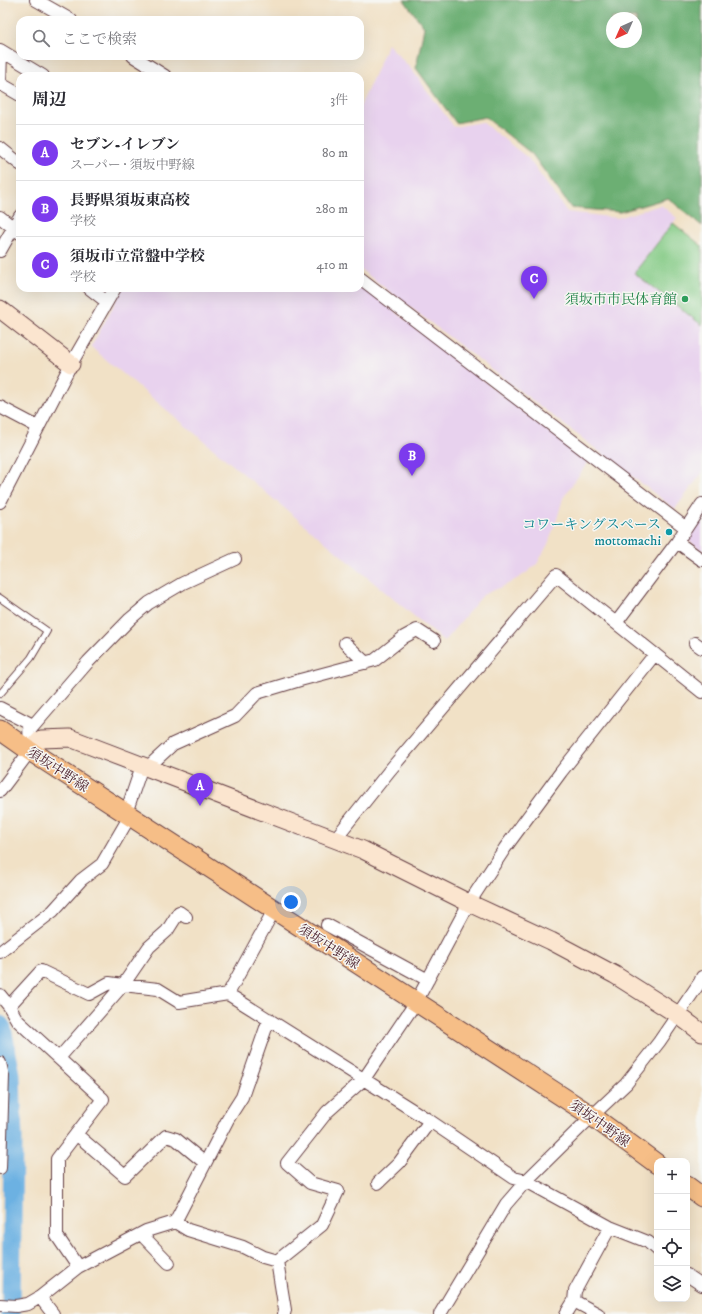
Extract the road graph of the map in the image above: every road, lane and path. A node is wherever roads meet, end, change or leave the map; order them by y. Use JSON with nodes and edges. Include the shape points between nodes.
{"nodes":[{"id":1,"x":36,"y":0,"type":"edge"},
{"id":2,"x":64,"y":16,"type":"edge"},
{"id":3,"x":1,"y":51,"type":"edge"},
{"id":4,"x":16,"y":60,"type":"edge"},
{"id":5,"x":16,"y":60,"type":"edge"},
{"id":6,"x":139,"y":60,"type":"edge"},
{"id":7,"x":36,"y":72,"type":"edge"},
{"id":8,"x":159,"y":72,"type":"edge"},
{"id":9,"x":0,"y":85,"type":"edge"},
{"id":10,"x":16,"y":93,"type":"edge"},
{"id":11,"x":0,"y":148,"type":"edge"},
{"id":12,"x":16,"y":161,"type":"edge"},
{"id":13,"x":0,"y":217,"type":"edge"},
{"id":14,"x":16,"y":229,"type":"edge"},
{"id":15,"x":16,"y":231,"type":"edge"},
{"id":16,"x":0,"y":250,"type":"edge"},
{"id":17,"x":364,"y":281,"type":"edge"},
{"id":18,"x":94,"y":292,"type":"edge"},
{"id":19,"x":113,"y":292,"type":"edge"},
{"id":20,"x":107,"y":302,"type":"junction"},
{"id":21,"x":0,"y":309,"type":"edge"},
{"id":22,"x":71,"y":364,"type":"junction"},
{"id":23,"x":0,"y":407,"type":"edge"},
{"id":24,"x":38,"y":426,"type":"junction"},
{"id":25,"x":0,"y":502,"type":"edge"},
{"id":26,"x":702,"y":504,"type":"edge"},
{"id":27,"x":686,"y":528,"type":"junction"},
{"id":28,"x":676,"y":542,"type":"junction"},
{"id":29,"x":235,"y":559,"type":"dead end"},
{"id":30,"x":702,"y":560,"type":"edge"},
{"id":31,"x":0,"y":598,"type":"edge"},
{"id":32,"x":616,"y":623,"type":"junction"},
{"id":33,"x":434,"y":641,"type":"dead end"},
{"id":34,"x":345,"y":643,"type":"dead end"},
{"id":35,"x":655,"y":654,"type":"junction"},
{"id":36,"x":366,"y":663,"type":"junction"},
{"id":37,"x":702,"y":692,"type":"edge"},
{"id":38,"x":0,"y":694,"type":"edge"},
{"id":39,"x":0,"y":708,"type":"edge"},
{"id":40,"x":30,"y":729,"type":"junction"},
{"id":41,"x":0,"y":730,"type":"edge"},
{"id":42,"x":30,"y":751,"type":"junction"},
{"id":43,"x":145,"y":767,"type":"junction"},
{"id":44,"x":0,"y":792,"type":"edge"},
{"id":45,"x":128,"y":815,"type":"junction"},
{"id":46,"x":335,"y":839,"type":"junction"},
{"id":47,"x":470,"y":903,"type":"junction"},
{"id":48,"x":274,"y":910,"type":"junction"},
{"id":49,"x":186,"y":917,"type":"dead end"},
{"id":50,"x":327,"y":925,"type":"dead end"},
{"id":51,"x":0,"y":952,"type":"edge"},
{"id":52,"x":702,"y":976,"type":"edge"},
{"id":53,"x":428,"y":980,"type":"junction"},
{"id":54,"x":123,"y":985,"type":"junction"},
{"id":55,"x":228,"y":994,"type":"junction"},
{"id":56,"x":0,"y":995,"type":"edge"},
{"id":57,"x":416,"y":1002,"type":"junction"},
{"id":58,"x":9,"y":1006,"type":"junction"},
{"id":59,"x":678,"y":1015,"type":"junction"},
{"id":60,"x":269,"y":1019,"type":"junction"},
{"id":61,"x":702,"y":1033,"type":"edge"},
{"id":62,"x":59,"y":1058,"type":"junction"},
{"id":63,"x":0,"y":1063,"type":"edge"},
{"id":64,"x":364,"y":1079,"type":"junction"},
{"id":65,"x":592,"y":1116,"type":"junction"},
{"id":66,"x":430,"y":1120,"type":"junction"},
{"id":67,"x":76,"y":1134,"type":"junction"},
{"id":68,"x":654,"y":1162,"type":"edge"},
{"id":69,"x":205,"y":1163,"type":"junction"},
{"id":70,"x":0,"y":1168,"type":"edge"},
{"id":71,"x":526,"y":1181,"type":"junction"},
{"id":72,"x":378,"y":1183,"type":"dead end"},
{"id":73,"x":690,"y":1188,"type":"edge"},
{"id":74,"x":702,"y":1196,"type":"edge"},
{"id":75,"x":175,"y":1222,"type":"junction"},
{"id":76,"x":610,"y":1227,"type":"junction"},
{"id":77,"x":141,"y":1234,"type":"junction"},
{"id":78,"x":654,"y":1247,"type":"edge"},
{"id":79,"x":278,"y":1261,"type":"junction"},
{"id":80,"x":169,"y":1263,"type":"dead end"},
{"id":81,"x":78,"y":1267,"type":"junction"},
{"id":82,"x":690,"y":1277,"type":"edge"},
{"id":83,"x":702,"y":1285,"type":"edge"},
{"id":84,"x":40,"y":1297,"type":"junction"},
{"id":85,"x":574,"y":1301,"type":"junction"},
{"id":86,"x":0,"y":1305,"type":"edge"},
{"id":87,"x":54,"y":1314,"type":"edge"},
{"id":88,"x":284,"y":1314,"type":"edge"},
{"id":89,"x":440,"y":1314,"type":"edge"},
{"id":90,"x":566,"y":1314,"type":"edge"},
{"id":91,"x":598,"y":1314,"type":"edge"}],
"edges":[{"from":1,"to":2,"type":"street"},
{"from":3,"to":5,"type":"street"},
{"from":3,"to":9,"type":"street"},
{"from":4,"to":7,"type":"street"},
{"from":6,"to":8,"type":"street"},
{"from":9,"to":10,"type":"street"},
{"from":11,"to":12,"type":"street"},
{"from":13,"to":14,"type":"street"},
{"from":15,"to":16,"type":"street"},
{"from":17,"to":27,"type":"street"},
{"from":18,"to":20,"type":"street"},
{"from":19,"to":20,"type":"street"},
{"from":20,"to":22,"type":"street"},
{"from":21,"to":22,"type":"street"},
{"from":22,"to":24,"type":"street"},
{"from":23,"to":24,"type":"street"},
{"from":24,"to":25,"type":"street"},
{"from":26,"to":27,"type":"street"},
{"from":27,"to":28,"type":"street"},
{"from":28,"to":30,"type":"street"},
{"from":28,"to":32,"type":"street"},
{"from":29,"to":40,"type":"street","via":[[183,583],[149,603],[88,662]]},
{"from":31,"to":38,"type":"lane","via":[[47,631],[30,658]]},
{"from":32,"to":35,"type":"street"},
{"from":32,"to":46,"type":"street","via":[[556,575],[390,770]]},
{"from":33,"to":36,"type":"street","via":[[416,630],[375,660]]},
{"from":34,"to":36,"type":"street"},
{"from":35,"to":37,"type":"street"},
{"from":35,"to":47,"type":"street","via":[[505,848]]},
{"from":36,"to":43,"type":"street","via":[[257,693],[235,716],[173,744]]},
{"from":39,"to":40,"type":"street","via":[[29,723]]},
{"from":40,"to":42,"type":"street"},
{"from":41,"to":42,"type":"main road","name":"須坂中野線"},
{"from":42,"to":43,"type":"street","via":[[41,740],[70,738]]},
{"from":42,"to":44,"type":"street"},
{"from":42,"to":45,"type":"main road","name":"須坂中野線"},
{"from":43,"to":45,"type":"street"},
{"from":43,"to":46,"type":"street"},
{"from":45,"to":48,"type":"main road","name":"須坂中野線"},
{"from":45,"to":51,"type":"street","via":[[102,864],[81,880],[53,912]]},
{"from":46,"to":47,"type":"street","via":[[363,850]]},
{"from":47,"to":53,"type":"street"},
{"from":47,"to":59,"type":"street","via":[[615,975]]},
{"from":48,"to":55,"type":"street"},
{"from":48,"to":57,"type":"main road","name":"須坂中野線"},
{"from":49,"to":54,"type":"street","via":[[179,912],[167,931],[149,947]]},
{"from":50,"to":53,"type":"street"},
{"from":52,"to":59,"type":"street"},
{"from":53,"to":57,"type":"street"},
{"from":54,"to":55,"type":"street","via":[[158,989],[179,1002]]},
{"from":54,"to":58,"type":"street","via":[[109,983],[89,994],[42,971]]},
{"from":54,"to":62,"type":"street"},
{"from":55,"to":60,"type":"street"},
{"from":56,"to":58,"type":"street"},
{"from":57,"to":64,"type":"street"},
{"from":57,"to":65,"type":"main road","name":"須坂中野線"},
{"from":58,"to":62,"type":"street","via":[[17,1020]]},
{"from":59,"to":61,"type":"street"},
{"from":59,"to":65,"type":"street","via":[[626,1084]]},
{"from":60,"to":64,"type":"street"},
{"from":60,"to":69,"type":"street","via":[[242,1097]]},
{"from":62,"to":67,"type":"street","via":[[103,1099]]},
{"from":63,"to":70,"type":"street","via":[[3,1076]]},
{"from":64,"to":66,"type":"street"},
{"from":64,"to":79,"type":"street","via":[[327,1112],[286,1163],[310,1183],[338,1191],[322,1225]]},
{"from":65,"to":68,"type":"main road","name":"須坂中野線"},
{"from":65,"to":71,"type":"street"},
{"from":66,"to":71,"type":"street","via":[[514,1178]]},
{"from":66,"to":72,"type":"street","via":[[399,1163]]},
{"from":67,"to":69,"type":"street","via":[[125,1176],[166,1136],[176,1139]]},
{"from":67,"to":81,"type":"street","via":[[56,1159],[57,1236]]},
{"from":69,"to":75,"type":"street"},
{"from":71,"to":76,"type":"street"},
{"from":71,"to":89,"type":"street","via":[[506,1204]]},
{"from":73,"to":74,"type":"main road"},
{"from":75,"to":77,"type":"street"},
{"from":75,"to":79,"type":"street","via":[[188,1230]]},
{"from":76,"to":78,"type":"street","via":[[648,1242]]},
{"from":76,"to":85,"type":"street","via":[[575,1291]]},
{"from":77,"to":80,"type":"street"},
{"from":77,"to":81,"type":"street"},
{"from":79,"to":88,"type":"street"},
{"from":81,"to":84,"type":"street"},
{"from":82,"to":83,"type":"street"},
{"from":84,"to":86,"type":"street","via":[[28,1304]]},
{"from":84,"to":87,"type":"street"},
{"from":85,"to":90,"type":"street"},
{"from":85,"to":91,"type":"street"}]}
